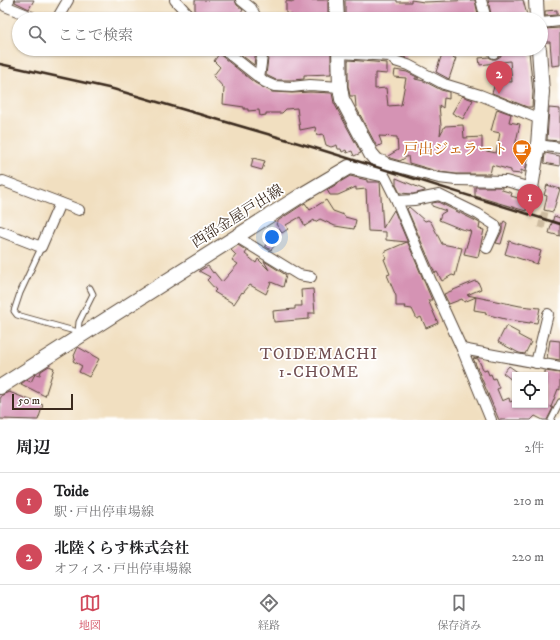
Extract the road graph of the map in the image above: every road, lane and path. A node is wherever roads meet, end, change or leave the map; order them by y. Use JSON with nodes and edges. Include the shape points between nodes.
{"nodes":[{"id":1,"x":68,"y":0,"type":"edge"},
{"id":2,"x":175,"y":0,"type":"edge"},
{"id":3,"x":241,"y":0,"type":"edge"},
{"id":4,"x":336,"y":0,"type":"edge"},
{"id":5,"x":481,"y":0,"type":"edge"},
{"id":6,"x":536,"y":0,"type":"edge"},
{"id":7,"x":5,"y":3,"type":"edge"},
{"id":8,"x":23,"y":12,"type":"edge"},
{"id":9,"x":61,"y":12,"type":"edge"},
{"id":10,"x":186,"y":12,"type":"edge"},
{"id":11,"x":254,"y":12,"type":"edge"},
{"id":12,"x":337,"y":12,"type":"edge"},
{"id":13,"x":484,"y":12,"type":"edge"},
{"id":14,"x":537,"y":12,"type":"edge"},
{"id":15,"x":560,"y":21,"type":"edge"},
{"id":16,"x":548,"y":22,"type":"edge"},
{"id":17,"x":232,"y":56,"type":"edge"},
{"id":18,"x":262,"y":56,"type":"edge"},
{"id":19,"x":339,"y":56,"type":"edge"},
{"id":20,"x":390,"y":56,"type":"edge"},
{"id":21,"x":539,"y":56,"type":"edge"},
{"id":22,"x":259,"y":78,"type":"junction"},
{"id":23,"x":340,"y":87,"type":"junction"},
{"id":24,"x":540,"y":119,"type":"junction"},
{"id":25,"x":538,"y":145,"type":"junction"},
{"id":26,"x":560,"y":148,"type":"edge"},
{"id":27,"x":382,"y":168,"type":"junction"},
{"id":28,"x":0,"y":182,"type":"edge"},
{"id":29,"x":531,"y":188,"type":"joint"},
{"id":30,"x":397,"y":201,"type":"junction"},
{"id":31,"x":60,"y":203,"type":"junction"},
{"id":32,"x":78,"y":210,"type":"dead end"},
{"id":33,"x":0,"y":231,"type":"edge"},
{"id":34,"x":237,"y":237,"type":"junction"},
{"id":35,"x":41,"y":247,"type":"junction"},
{"id":36,"x":487,"y":248,"type":"dead end"},
{"id":37,"x":311,"y":277,"type":"dead end"},
{"id":38,"x":90,"y":288,"type":"dead end"},
{"id":39,"x":548,"y":314,"type":"dead end"},
{"id":40,"x":79,"y":334,"type":"junction"},
{"id":41,"x":462,"y":349,"type":"junction"},
{"id":42,"x":536,"y":363,"type":"junction"},
{"id":43,"x":560,"y":367,"type":"edge"},
{"id":44,"x":3,"y":382,"type":"edge"},
{"id":45,"x":559,"y":405,"type":"edge"},
{"id":46,"x":491,"y":420,"type":"edge"},
{"id":47,"x":551,"y":420,"type":"edge"}],
"edges":[{"from":1,"to":9,"type":"street"},
{"from":2,"to":10,"type":"street"},
{"from":3,"to":11,"type":"street"},
{"from":4,"to":12,"type":"main road"},
{"from":5,"to":13,"type":"street"},
{"from":6,"to":14,"type":"main road"},
{"from":7,"to":8,"type":"street"},
{"from":15,"to":16,"type":"street"},
{"from":17,"to":22,"type":"street"},
{"from":18,"to":22,"type":"street"},
{"from":19,"to":23,"type":"main road"},
{"from":20,"to":24,"type":"street","via":[[395,61],[444,84]]},
{"from":21,"to":24,"type":"main road","via":[[542,92]]},
{"from":22,"to":23,"type":"street","via":[[274,86]]},
{"from":23,"to":27,"type":"main road","via":[[342,99],[371,154]]},
{"from":24,"to":25,"type":"main road"},
{"from":25,"to":26,"type":"street"},
{"from":25,"to":29,"type":"main road"},
{"from":27,"to":29,"type":"street","via":[[456,180],[506,180]]},
{"from":27,"to":30,"type":"street"},
{"from":27,"to":34,"type":"main road","name":"西部金屋戸出線","via":[[349,167]]},
{"from":28,"to":31,"type":"street"},
{"from":30,"to":36,"type":"street","via":[[439,195],[478,214],[496,228]]},
{"from":30,"to":41,"type":"street"},
{"from":31,"to":32,"type":"street"},
{"from":31,"to":35,"type":"street"},
{"from":33,"to":35,"type":"street"},
{"from":34,"to":37,"type":"street","via":[[299,275]]},
{"from":34,"to":40,"type":"main road","name":"西部金屋戸出線"},
{"from":35,"to":40,"type":"lane","via":[[14,311],[17,316]]},
{"from":38,"to":40,"type":"lane","via":[[93,294],[79,322]]},
{"from":39,"to":42,"type":"street"},
{"from":40,"to":44,"type":"main road","name":"西部金屋戸出線"},
{"from":41,"to":42,"type":"street"},
{"from":41,"to":46,"type":"street"},
{"from":42,"to":43,"type":"street"},
{"from":45,"to":47,"type":"lane"}]}
